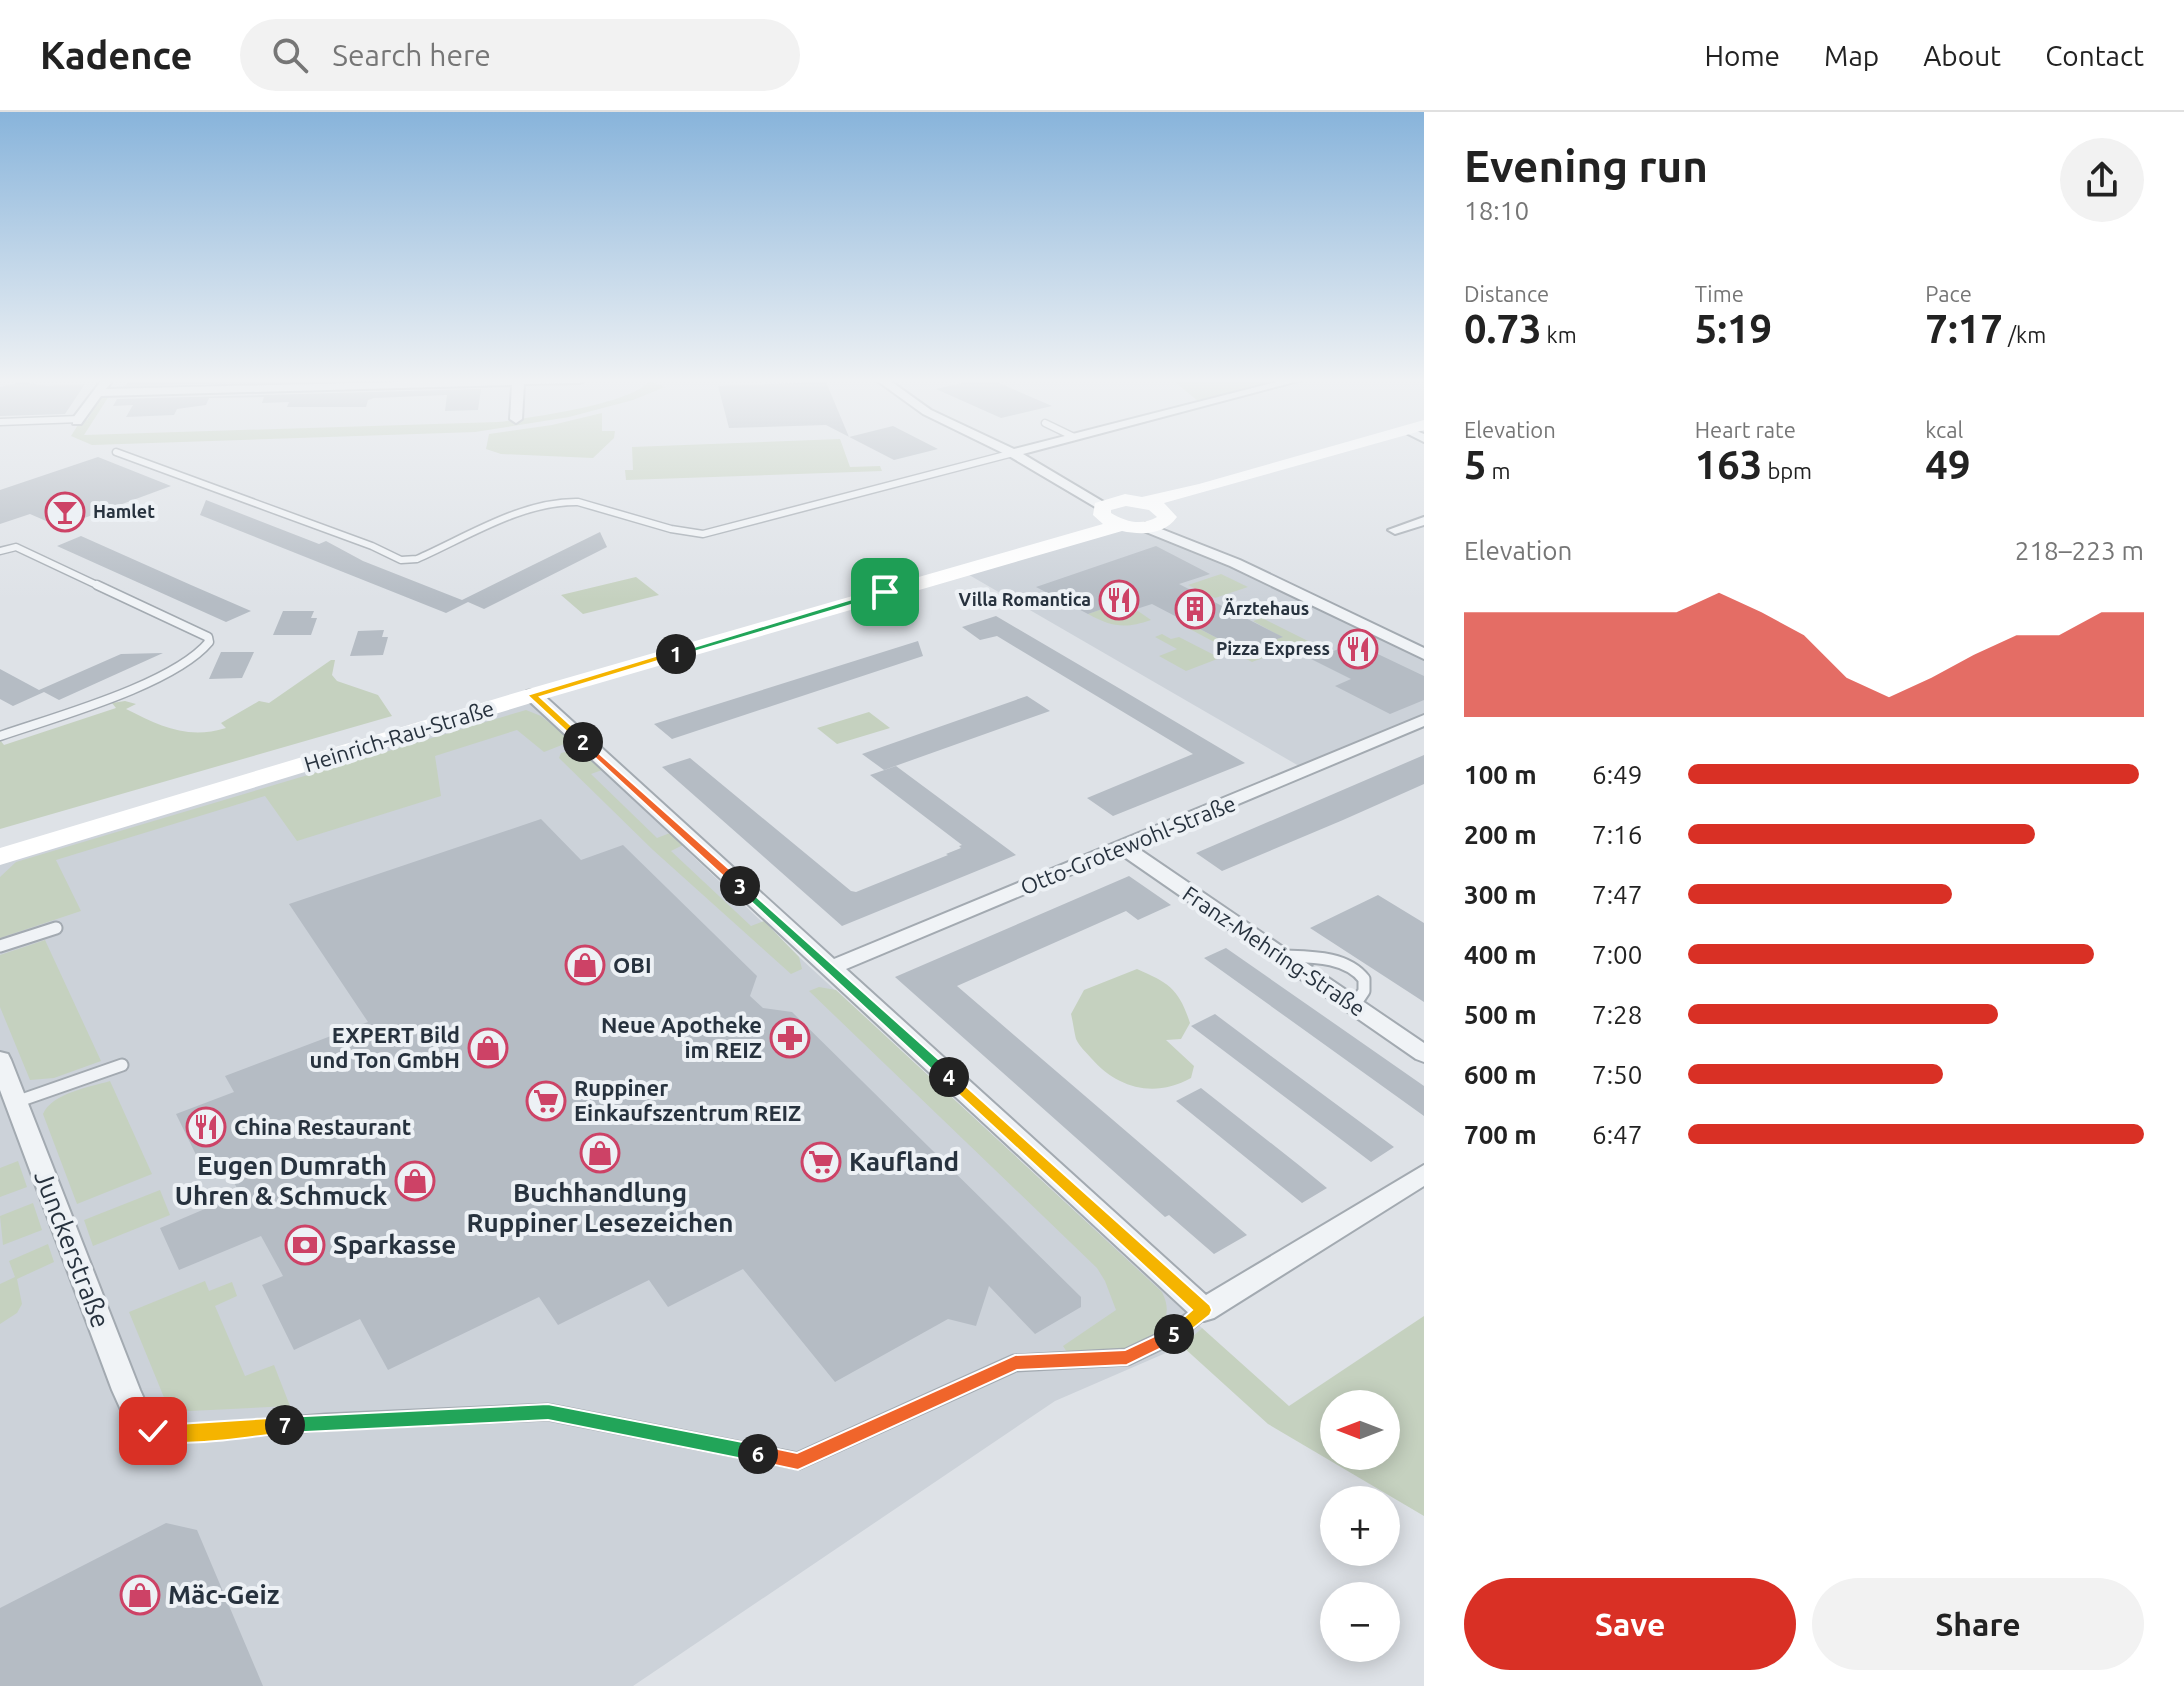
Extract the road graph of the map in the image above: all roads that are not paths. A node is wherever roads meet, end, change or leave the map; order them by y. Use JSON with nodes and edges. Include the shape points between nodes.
{"nodes":[{"id":1,"x":120,"y":453,"type":"edge"},
{"id":2,"x":1011,"y":453,"type":"edge"},
{"id":3,"x":1013,"y":453,"type":"edge"},
{"id":4,"x":1337,"y":453,"type":"edge"},
{"id":5,"x":1347,"y":453,"type":"edge"},
{"id":6,"x":1037,"y":466,"type":"junction"},
{"id":7,"x":1125,"y":500,"type":"junction"},
{"id":8,"x":1146,"y":502,"type":"junction"},
{"id":9,"x":1102,"y":511,"type":"junction"},
{"id":10,"x":1167,"y":517,"type":"junction"},
{"id":11,"x":1424,"y":521,"type":"edge"},
{"id":12,"x":1121,"y":525,"type":"junction"},
{"id":13,"x":1146,"y":527,"type":"junction"},
{"id":14,"x":1395,"y":530,"type":"dead end"},
{"id":15,"x":0,"y":551,"type":"edge"},
{"id":16,"x":1235,"y":563,"type":"junction"},
{"id":17,"x":1424,"y":654,"type":"edge"},
{"id":18,"x":533,"y":695,"type":"junction"},
{"id":19,"x":1424,"y":720,"type":"edge"},
{"id":20,"x":0,"y":736,"type":"edge"},
{"id":21,"x":0,"y":840,"type":"edge"},
{"id":22,"x":1123,"y":847,"type":"junction"},
{"id":23,"x":0,"y":857,"type":"edge"},
{"id":24,"x":56,"y":928,"type":"dead end"},
{"id":25,"x":0,"y":946,"type":"edge"},
{"id":26,"x":1281,"y":956,"type":"junction"},
{"id":27,"x":830,"y":968,"type":"junction"},
{"id":28,"x":1354,"y":1006,"type":"junction"},
{"id":29,"x":1424,"y":1054,"type":"edge"},
{"id":30,"x":0,"y":1060,"type":"edge"},
{"id":31,"x":122,"y":1065,"type":"dead end"},
{"id":32,"x":16,"y":1102,"type":"junction"},
{"id":33,"x":1424,"y":1174,"type":"edge"},
{"id":34,"x":1204,"y":1310,"type":"junction"},
{"id":35,"x":153,"y":1431,"type":"joint"}],
"edges":[{"from":1,"to":2,"type":"lane","via":[[401,560],[417,559],[551,501],[577,501],[675,533],[703,534]]},
{"from":3,"to":6,"type":"street"},
{"from":4,"to":8,"type":"main road"},
{"from":5,"to":10,"type":"main road","via":[[1213,494]]},
{"from":6,"to":7,"type":"street"},
{"from":6,"to":9,"type":"street"},
{"from":7,"to":8,"type":"main road"},
{"from":7,"to":9,"type":"main road","name":"Heinrich-Rau-Straße"},
{"from":8,"to":10,"type":"main road"},
{"from":9,"to":12,"type":"main road"},
{"from":9,"to":21,"type":"main road","name":"Heinrich-Rau-Straße","via":[[940,567]]},
{"from":10,"to":13,"type":"main road"},
{"from":10,"to":16,"type":"street"},
{"from":11,"to":14,"type":"street"},
{"from":12,"to":13,"type":"main road"},
{"from":12,"to":18,"type":"main road","name":"Heinrich-Rau-Straße"},
{"from":13,"to":16,"type":"street"},
{"from":15,"to":20,"type":"lane","via":[[16,547],[208,637],[209,642],[200,653],[127,693]]},
{"from":16,"to":17,"type":"street"},
{"from":18,"to":23,"type":"main road","name":"Heinrich-Rau-Straße"},
{"from":18,"to":27,"type":"street"},
{"from":19,"to":22,"type":"street","name":"Otto-Grotewohl-Straße"},
{"from":22,"to":26,"type":"street","name":"Franz-Mehring-Straße"},
{"from":22,"to":27,"type":"street","name":"Otto-Grotewohl-Straße"},
{"from":24,"to":25,"type":"lane"},
{"from":26,"to":28,"type":"street","name":"Franz-Mehring-Straße"},
{"from":26,"to":28,"type":"lane","via":[[1330,959],[1355,968],[1365,988]]},
{"from":27,"to":34,"type":"street"},
{"from":28,"to":29,"type":"street","name":"Franz-Mehring-Straße"},
{"from":30,"to":32,"type":"street","name":"Junckerstraße"},
{"from":31,"to":32,"type":"lane"},
{"from":32,"to":35,"type":"street","name":"Junckerstraße","via":[[140,1421]]},
{"from":33,"to":34,"type":"street"},
{"from":34,"to":35,"type":"lane","via":[[1171,1336],[1127,1357],[1015,1363],[798,1461],[548,1412]]}]}
